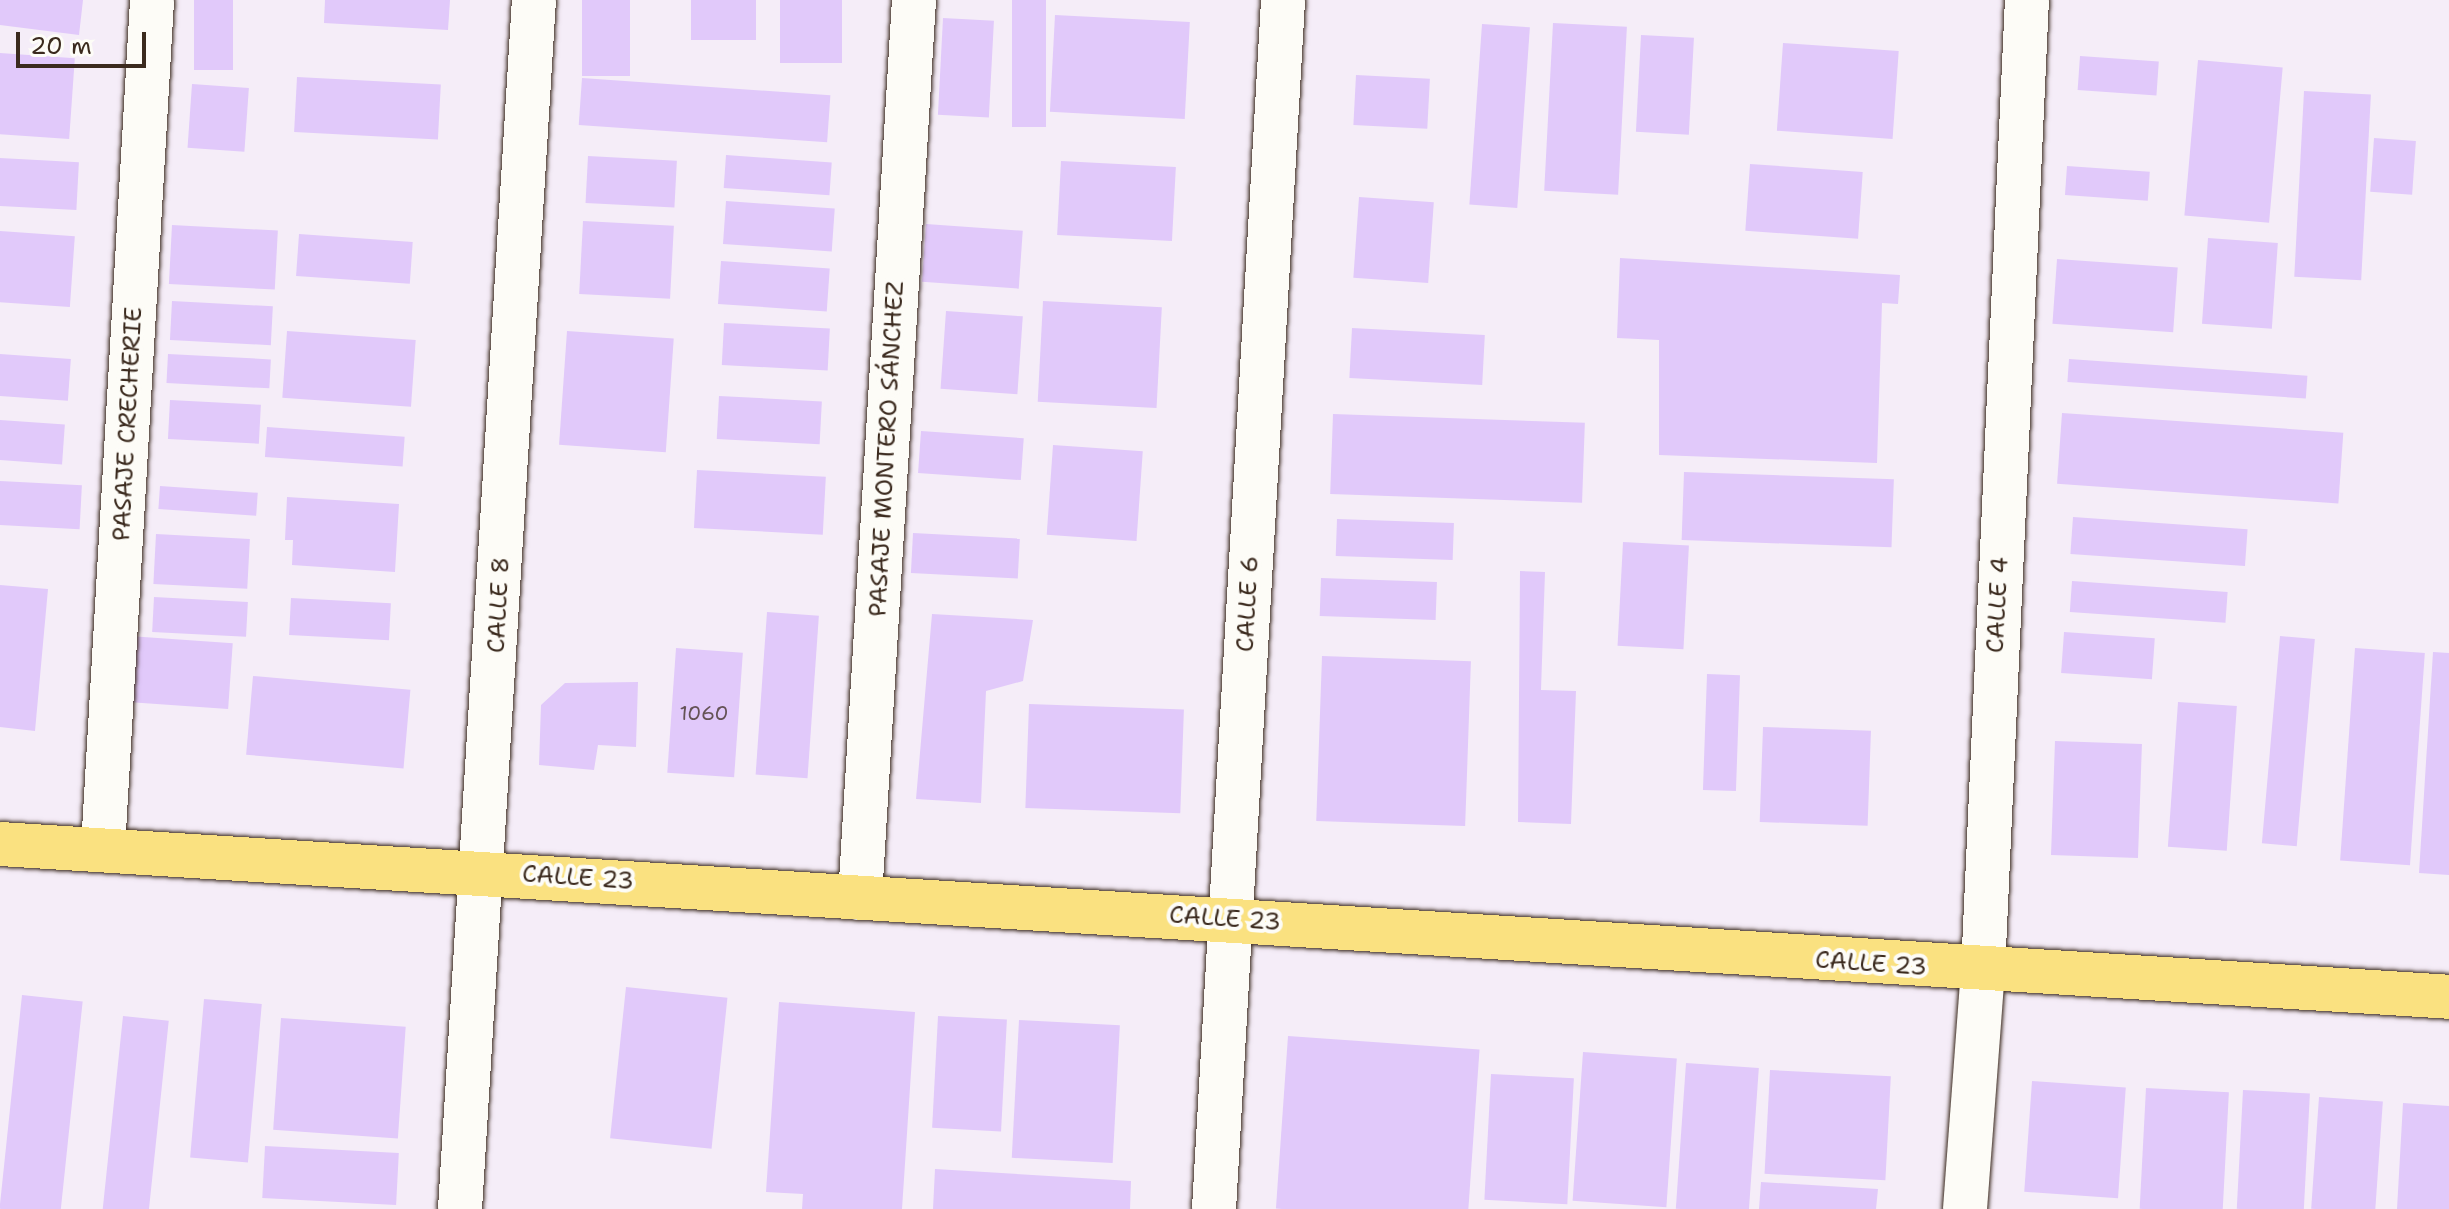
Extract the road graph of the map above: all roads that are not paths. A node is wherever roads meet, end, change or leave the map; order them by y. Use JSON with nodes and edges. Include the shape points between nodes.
{"nodes":[{"id":1,"x":152,"y":0,"type":"edge"},
{"id":2,"x":534,"y":0,"type":"edge"},
{"id":3,"x":914,"y":0,"type":"edge"},
{"id":4,"x":1283,"y":0,"type":"edge"},
{"id":5,"x":2027,"y":0,"type":"edge"},
{"id":6,"x":0,"y":844,"type":"edge"},
{"id":7,"x":103,"y":848,"type":"junction"},
{"id":8,"x":477,"y":872,"type":"junction"},
{"id":9,"x":860,"y":898,"type":"junction"},
{"id":10,"x":1229,"y":919,"type":"junction"},
{"id":11,"x":1983,"y":971,"type":"junction"},
{"id":12,"x":2449,"y":997,"type":"edge"},
{"id":13,"x":460,"y":1209,"type":"edge"},
{"id":14,"x":1214,"y":1209,"type":"edge"},
{"id":15,"x":1965,"y":1209,"type":"edge"}],
"edges":[{"from":1,"to":7,"type":"street","name":"PASAJE CRECHERIE"},
{"from":2,"to":8,"type":"street","name":"CALLE 8","via":[[488,795]]},
{"from":3,"to":9,"type":"street","name":"PASAJE MONTERO SÁNCHEZ"},
{"from":4,"to":10,"type":"street","name":"CALLE 6"},
{"from":5,"to":11,"type":"street","name":"CALLE 4"},
{"from":6,"to":7,"type":"main road","name":"CALLE 23"},
{"from":7,"to":8,"type":"main road","name":"CALLE 23"},
{"from":8,"to":9,"type":"main road","name":"CALLE 23"},
{"from":8,"to":13,"type":"street","name":"CALLE 8"},
{"from":9,"to":10,"type":"main road","name":"CALLE 23"},
{"from":10,"to":11,"type":"main road","name":"CALLE 23"},
{"from":10,"to":14,"type":"street","name":"CALLE 6"},
{"from":11,"to":12,"type":"main road","name":"CALLE 23"},
{"from":11,"to":15,"type":"street","name":"CALLE 4"}]}
